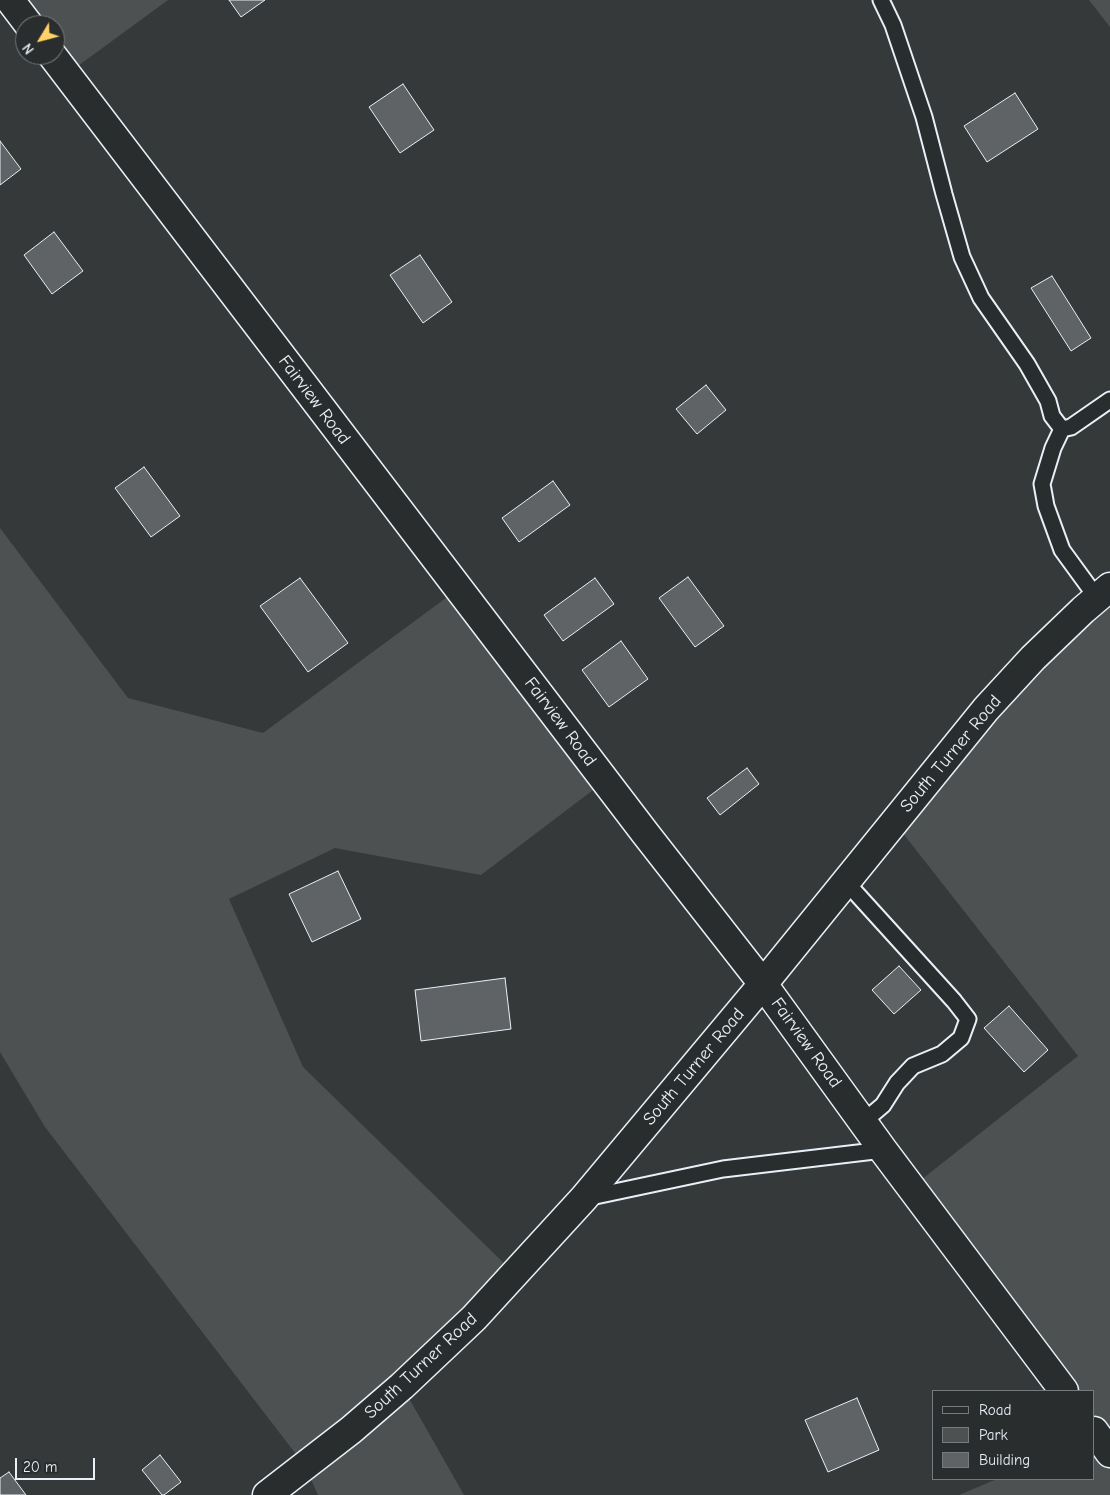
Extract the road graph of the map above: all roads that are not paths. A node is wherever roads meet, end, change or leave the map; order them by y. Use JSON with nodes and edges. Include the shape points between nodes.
{"nodes":[{"id":1,"x":10,"y":0,"type":"edge"},
{"id":2,"x":881,"y":0,"type":"edge"},
{"id":3,"x":21,"y":15,"type":"edge"},
{"id":4,"x":60,"y":65,"type":"edge"},
{"id":5,"x":1110,"y":400,"type":"edge"},
{"id":6,"x":1062,"y":429,"type":"junction"},
{"id":7,"x":1104,"y":593,"type":"edge"},
{"id":8,"x":846,"y":882,"type":"junction"},
{"id":9,"x":763,"y":984,"type":"junction"},
{"id":10,"x":863,"y":1122,"type":"junction"},
{"id":11,"x":883,"y":1150,"type":"junction"},
{"id":12,"x":584,"y":1198,"type":"junction"},
{"id":13,"x":1063,"y":1390,"type":"edge"},
{"id":14,"x":1095,"y":1432,"type":"edge"},
{"id":15,"x":1110,"y":1453,"type":"edge"},
{"id":16,"x":268,"y":1495,"type":"edge"}],
"edges":[{"from":1,"to":3,"type":"street"},
{"from":2,"to":6,"type":"lane","via":[[893,25],[924,117],[962,257],[981,298],[1027,364],[1048,401],[1052,416]]},
{"from":4,"to":9,"type":"street","name":"Fairview Road","via":[[645,834]]},
{"from":5,"to":6,"type":"lane","via":[[1071,427]]},
{"from":6,"to":7,"type":"lane","via":[[1042,484],[1046,506],[1062,550]]},
{"from":7,"to":8,"type":"street","name":"South Turner Road","via":[[1033,658],[986,709]]},
{"from":8,"to":9,"type":"street","name":"South Turner Road"},
{"from":8,"to":10,"type":"lane","via":[[968,1019],[961,1038],[942,1054],[913,1066],[883,1105]]},
{"from":9,"to":10,"type":"street","name":"Fairview Road"},
{"from":9,"to":12,"type":"street","name":"South Turner Road"},
{"from":10,"to":11,"type":"street","name":"Fairview Road"},
{"from":11,"to":12,"type":"lane","via":[[723,1169]]},
{"from":11,"to":13,"type":"street","name":"Fairview Road"},
{"from":12,"to":16,"type":"street","name":"South Turner Road","via":[[474,1318],[402,1386]]},
{"from":14,"to":15,"type":"street"}]}
